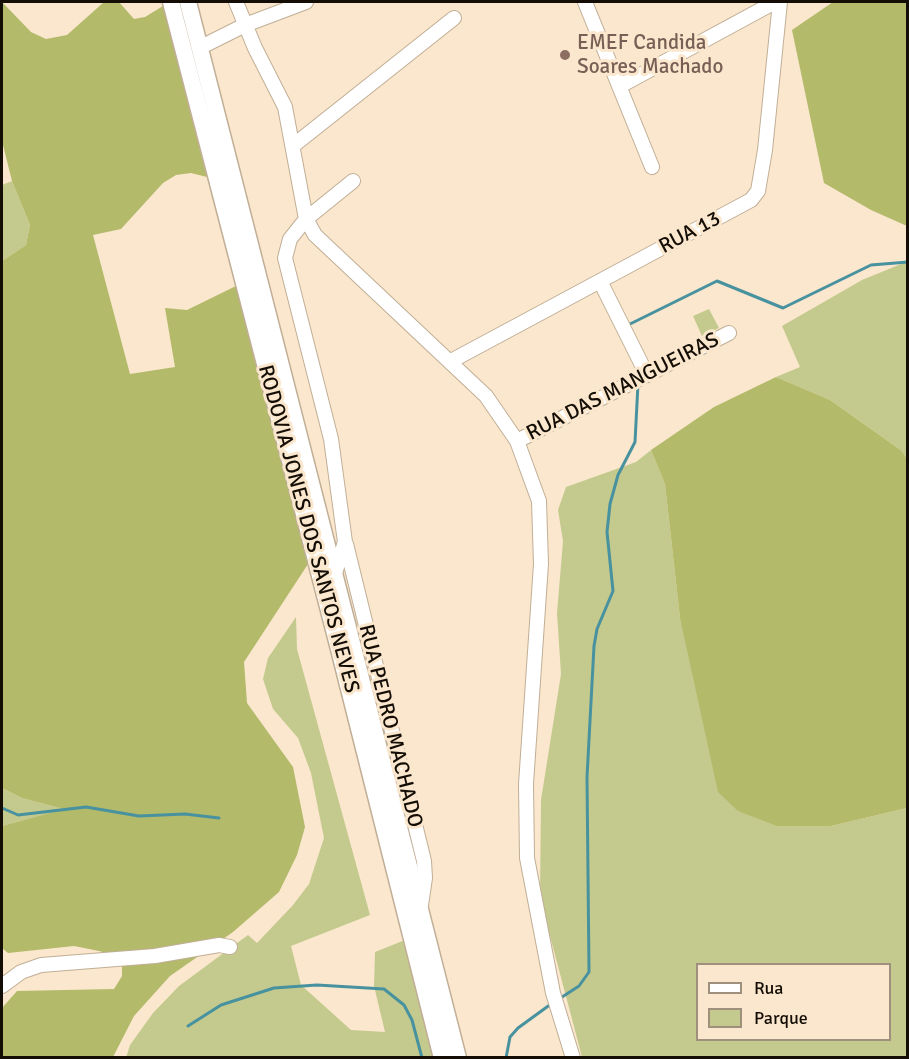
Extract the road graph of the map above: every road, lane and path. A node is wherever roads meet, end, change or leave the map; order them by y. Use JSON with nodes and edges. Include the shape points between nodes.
{"nodes":[{"id":1,"x":171,"y":2,"type":"edge"},
{"id":2,"x":188,"y":2,"type":"edge"},
{"id":3,"x":236,"y":2,"type":"edge"},
{"id":4,"x":306,"y":2,"type":"edge"},
{"id":5,"x":586,"y":2,"type":"edge"},
{"id":6,"x":775,"y":2,"type":"edge"},
{"id":7,"x":780,"y":2,"type":"edge"},
{"id":8,"x":454,"y":18,"type":"dead end"},
{"id":9,"x":245,"y":25,"type":"junction"},
{"id":10,"x":201,"y":47,"type":"junction"},
{"id":11,"x":620,"y":86,"type":"junction"},
{"id":12,"x":294,"y":145,"type":"junction"},
{"id":13,"x":652,"y":167,"type":"dead end"},
{"id":14,"x":353,"y":180,"type":"dead end"},
{"id":15,"x":306,"y":219,"type":"junction"},
{"id":16,"x":600,"y":281,"type":"junction"},
{"id":17,"x":729,"y":333,"type":"dead end"},
{"id":18,"x":451,"y":361,"type":"junction"},
{"id":19,"x":647,"y":375,"type":"junction"},
{"id":20,"x":517,"y":441,"type":"junction"},
{"id":21,"x":345,"y":542,"type":"junction"},
{"id":22,"x":335,"y":573,"type":"junction"},
{"id":23,"x":420,"y":911,"type":"junction"},
{"id":24,"x":230,"y":947,"type":"dead end"},
{"id":25,"x":2,"y":986,"type":"edge"},
{"id":26,"x":442,"y":1058,"type":"edge"},
{"id":27,"x":458,"y":1058,"type":"edge"},
{"id":28,"x":573,"y":1058,"type":"edge"}],
"edges":[{"from":1,"to":26,"type":"main road","name":"RODOVIA JONES DOS SANTOS NEVES"},
{"from":2,"to":10,"type":"main road","name":"RODOVIA JONES DOS SANTOS NEVES"},
{"from":3,"to":9,"type":"street"},
{"from":4,"to":9,"type":"street"},
{"from":5,"to":11,"type":"street"},
{"from":6,"to":11,"type":"street"},
{"from":7,"to":16,"type":"street","name":"RUA 13","via":[[765,150],[756,195]]},
{"from":8,"to":12,"type":"street"},
{"from":9,"to":10,"type":"street"},
{"from":9,"to":12,"type":"street","via":[[285,107]]},
{"from":10,"to":22,"type":"main road","name":"RODOVIA JONES DOS SANTOS NEVES"},
{"from":11,"to":13,"type":"street"},
{"from":12,"to":15,"type":"street"},
{"from":14,"to":15,"type":"street","name":"RUA PEDRO MACHADO"},
{"from":15,"to":18,"type":"street","via":[[319,240]]},
{"from":15,"to":21,"type":"street","name":"RUA PEDRO MACHADO","via":[[290,239],[285,258],[331,439]]},
{"from":16,"to":18,"type":"street","name":"RUA 13"},
{"from":16,"to":19,"type":"street"},
{"from":17,"to":19,"type":"street","name":"RUA DAS MANGUEIRAS"},
{"from":18,"to":20,"type":"street","via":[[486,396]]},
{"from":19,"to":20,"type":"street","name":"RUA DAS MANGUEIRAS"},
{"from":20,"to":28,"type":"street","via":[[538,501],[541,531],[525,784],[527,858],[548,970]]},
{"from":21,"to":22,"type":"street","name":"RUA PEDRO MACHADO"},
{"from":21,"to":23,"type":"street","name":"RUA PEDRO MACHADO","via":[[424,861]]},
{"from":22,"to":23,"type":"main road","name":"RODOVIA JONES DOS SANTOS NEVES"},
{"from":23,"to":27,"type":"main road","name":"RODOVIA JONES DOS SANTOS NEVES"},
{"from":24,"to":25,"type":"street","via":[[219,945],[155,956],[41,965],[21,972]]}]}
